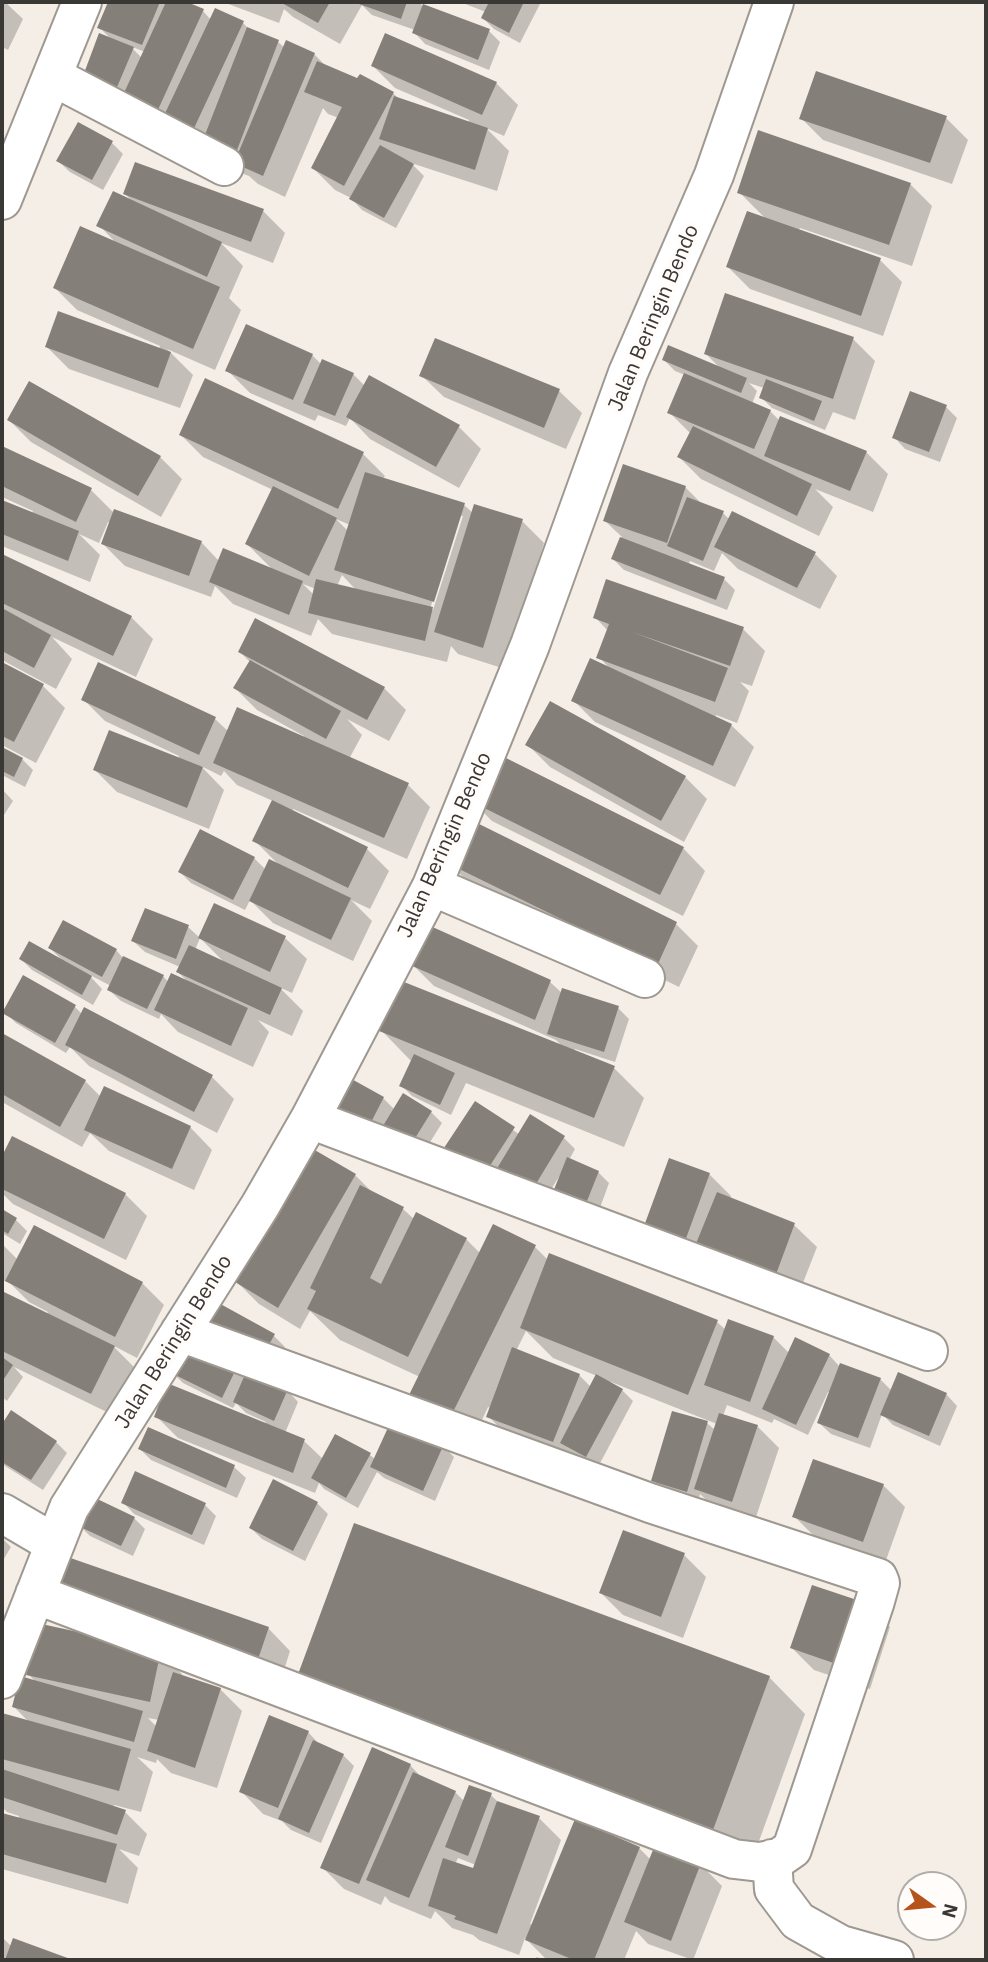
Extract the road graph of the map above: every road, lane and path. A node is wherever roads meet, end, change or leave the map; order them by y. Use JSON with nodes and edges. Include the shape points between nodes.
{"nodes":[{"id":1,"x":82,"y":2,"type":"edge"},
{"id":2,"x":774,"y":2,"type":"edge"},
{"id":3,"x":52,"y":76,"type":"junction"},
{"id":4,"x":224,"y":166,"type":"dead end"},
{"id":5,"x":2,"y":200,"type":"edge"},
{"id":6,"x":432,"y":886,"type":"junction"},
{"id":7,"x":645,"y":978,"type":"dead end"},
{"id":8,"x":310,"y":1119,"type":"junction"},
{"id":9,"x":180,"y":1332,"type":"junction"},
{"id":10,"x":928,"y":1351,"type":"dead end"},
{"id":11,"x":2,"y":1513,"type":"edge"},
{"id":12,"x":55,"y":1544,"type":"junction"},
{"id":13,"x":36,"y":1594,"type":"junction"},
{"id":14,"x":2,"y":1679,"type":"edge"},
{"id":15,"x":772,"y":1859,"type":"junction"},
{"id":16,"x":840,"y":1953,"type":"edge"},
{"id":17,"x":894,"y":1960,"type":"edge"}],
"edges":[{"from":1,"to":3,"type":"street"},
{"from":2,"to":6,"type":"street","name":"Jalan Beringin Bendo","via":[[714,175],[628,373],[530,645]]},
{"from":3,"to":4,"type":"street"},
{"from":3,"to":5,"type":"street"},
{"from":6,"to":7,"type":"street"},
{"from":6,"to":8,"type":"street","name":"Jalan Beringin Bendo"},
{"from":8,"to":9,"type":"street","name":"Jalan Beringin Bendo"},
{"from":8,"to":10,"type":"street"},
{"from":9,"to":12,"type":"street","name":"Jalan Beringin Bendo","via":[[69,1508]]},
{"from":9,"to":15,"type":"street","via":[[650,1503],[878,1578],[875,1601],[792,1849]]},
{"from":11,"to":12,"type":"street"},
{"from":12,"to":13,"type":"street","name":"Jalan Beringin Bendo"},
{"from":13,"to":14,"type":"street","name":"Jalan Beringin Bendo"},
{"from":13,"to":15,"type":"street","via":[[734,1859]]},
{"from":15,"to":16,"type":"street","via":[[774,1889],[798,1921]]},
{"from":16,"to":17,"type":"street"}]}
